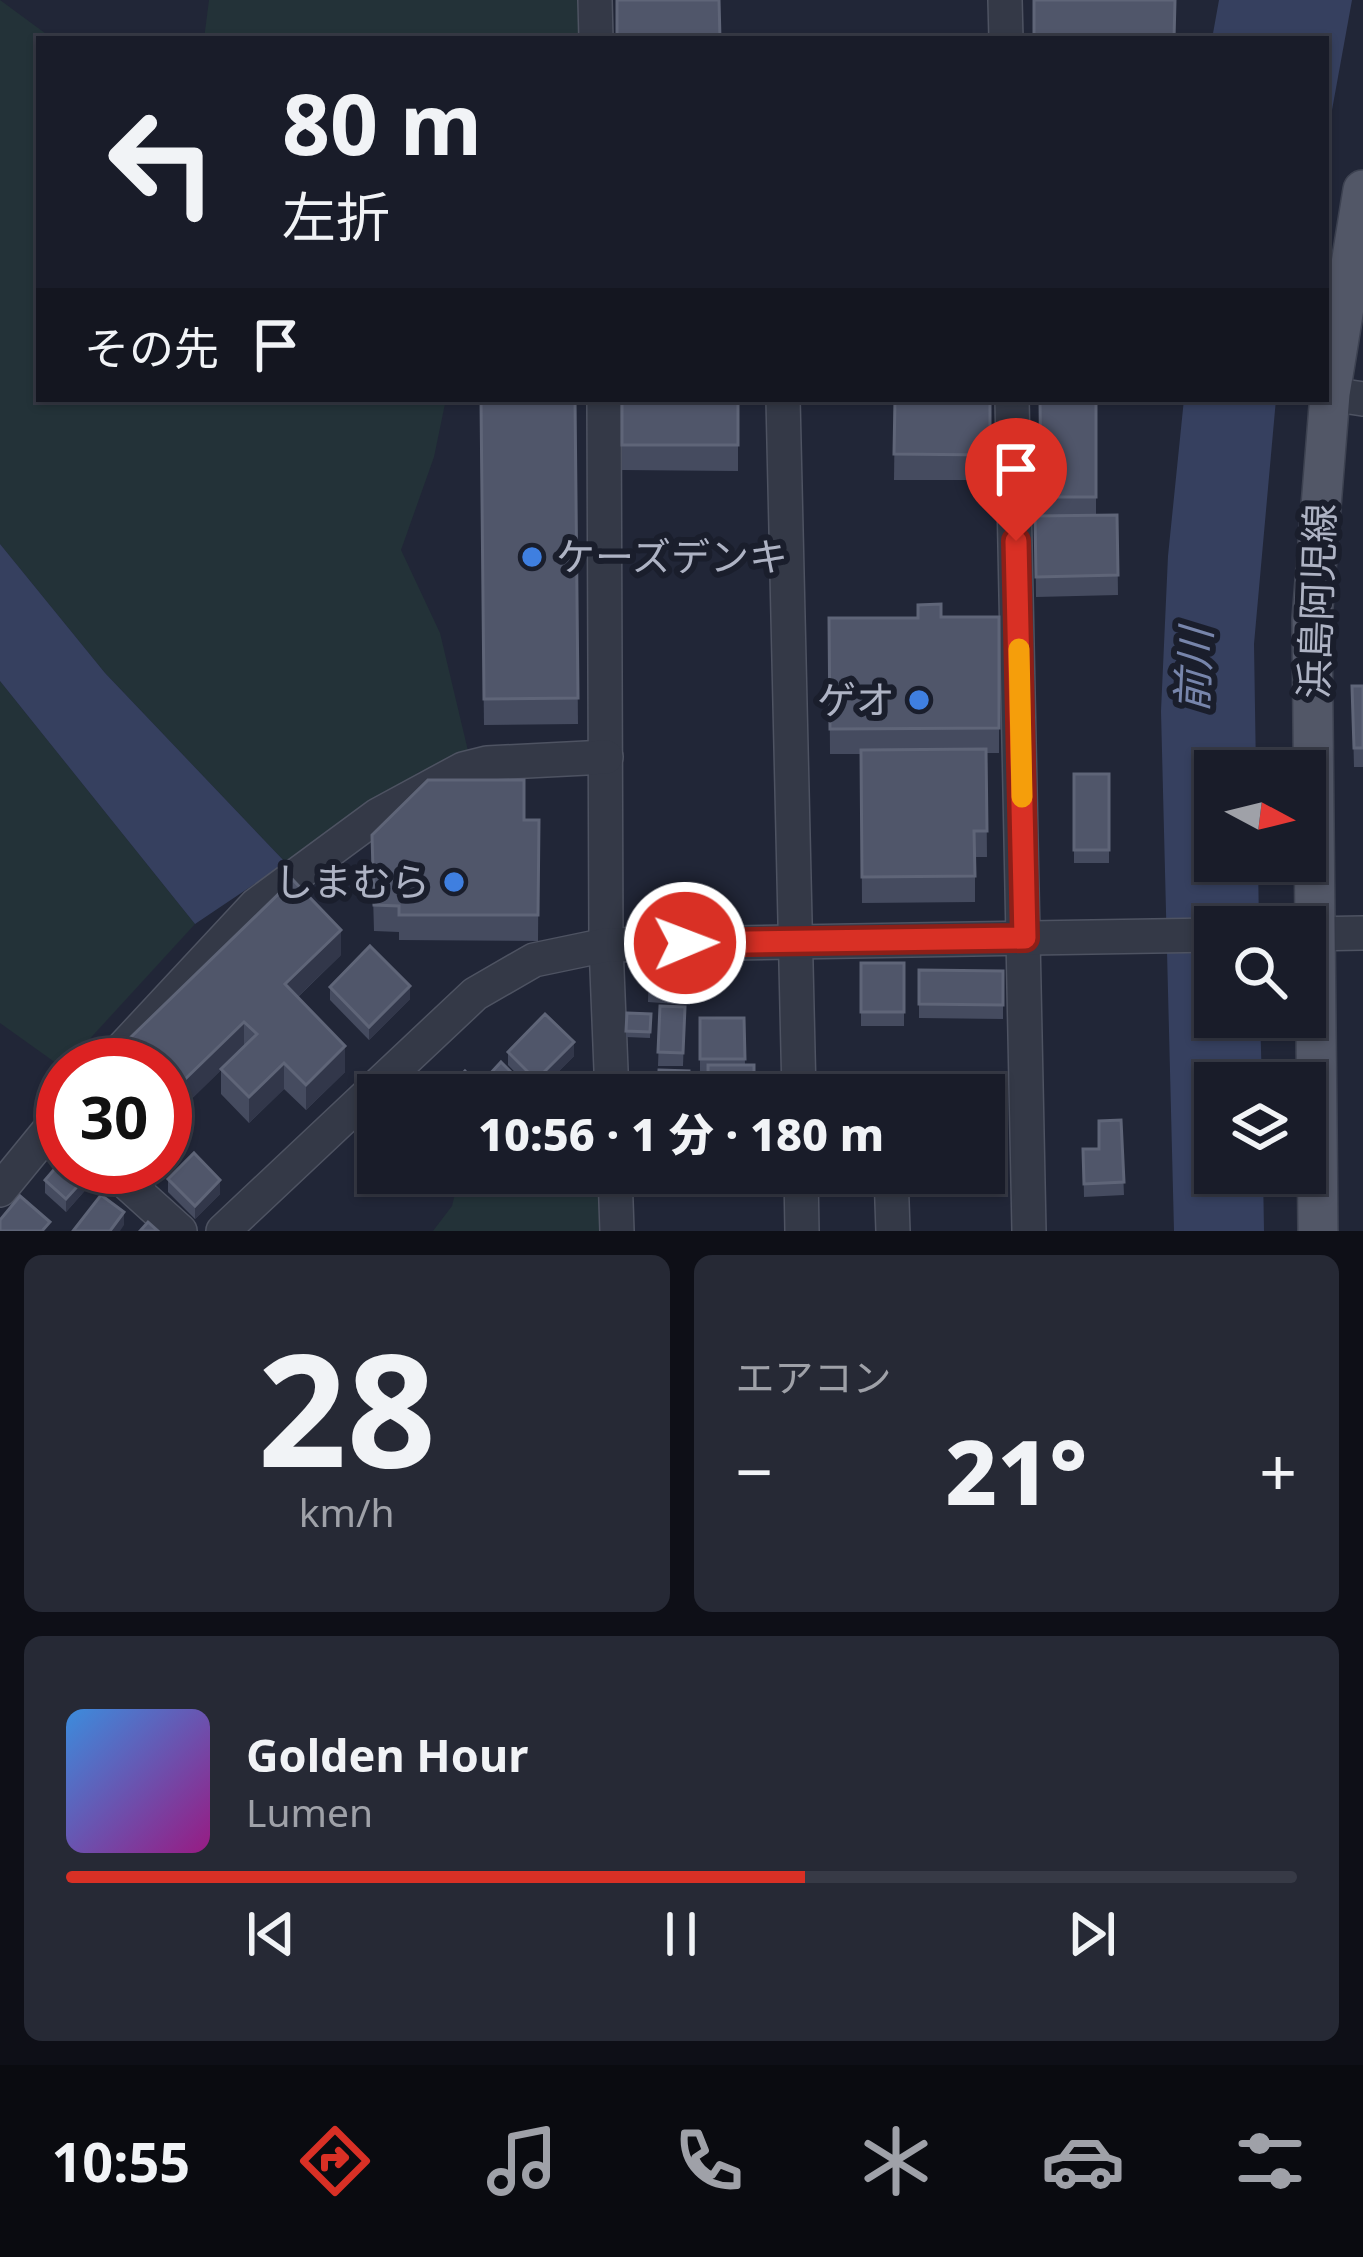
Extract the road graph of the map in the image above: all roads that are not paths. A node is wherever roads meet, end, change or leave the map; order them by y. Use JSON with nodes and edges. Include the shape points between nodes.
{"nodes":[{"id":1,"x":595,"y":0,"type":"edge"},
{"id":2,"x":1006,"y":0,"type":"edge"},
{"id":3,"x":596,"y":36,"type":"edge"},
{"id":4,"x":1006,"y":36,"type":"edge"},
{"id":5,"x":1363,"y":190,"type":"edge"},
{"id":6,"x":1347,"y":397,"type":"edge"},
{"id":7,"x":604,"y":402,"type":"edge"},
{"id":8,"x":783,"y":402,"type":"edge"},
{"id":9,"x":1012,"y":402,"type":"edge"},
{"id":10,"x":606,"y":757,"type":"junction"},
{"id":11,"x":1309,"y":906,"type":"edge"},
{"id":12,"x":1363,"y":933,"type":"edge"},
{"id":13,"x":1326,"y":934,"type":"edge"},
{"id":14,"x":1194,"y":935,"type":"edge"},
{"id":15,"x":1025,"y":938,"type":"junction"},
{"id":16,"x":794,"y":940,"type":"junction"},
{"id":17,"x":606,"y":945,"type":"junction"},
{"id":18,"x":132,"y":1038,"type":"edge"},
{"id":19,"x":1312,"y":1038,"type":"edge"},
{"id":20,"x":611,"y":1074,"type":"edge"},
{"id":21,"x":798,"y":1074,"type":"edge"},
{"id":22,"x":36,"y":1148,"type":"edge"},
{"id":23,"x":0,"y":1190,"type":"edge"},
{"id":24,"x":139,"y":1194,"type":"edge"},
{"id":25,"x":616,"y":1194,"type":"edge"},
{"id":26,"x":801,"y":1194,"type":"edge"},
{"id":27,"x":892,"y":1194,"type":"edge"},
{"id":28,"x":180,"y":1231,"type":"edge"},
{"id":29,"x":223,"y":1231,"type":"edge"},
{"id":30,"x":617,"y":1231,"type":"edge"},
{"id":31,"x":802,"y":1231,"type":"edge"},
{"id":32,"x":893,"y":1231,"type":"edge"},
{"id":33,"x":1029,"y":1231,"type":"edge"},
{"id":34,"x":1318,"y":1231,"type":"edge"}],
"edges":[{"from":1,"to":3,"type":"street"},
{"from":2,"to":4,"type":"street"},
{"from":5,"to":6,"type":"main road","name":"浜島阿児線"},
{"from":6,"to":11,"type":"main road","name":"浜島阿児線","via":[[1312,619]]},
{"from":7,"to":10,"type":"street"},
{"from":8,"to":16,"type":"street"},
{"from":9,"to":15,"type":"street"},
{"from":10,"to":17,"type":"street"},
{"from":10,"to":18,"type":"street","via":[[476,766],[378,815],[256,904]]},
{"from":12,"to":13,"type":"street"},
{"from":14,"to":15,"type":"street"},
{"from":15,"to":16,"type":"street"},
{"from":15,"to":33,"type":"street"},
{"from":16,"to":17,"type":"street"},
{"from":16,"to":21,"type":"street"},
{"from":17,"to":20,"type":"street"},
{"from":17,"to":29,"type":"street","via":[[534,960],[475,994]]},
{"from":19,"to":34,"type":"main road","name":"浜島阿児線"},
{"from":22,"to":23,"type":"street"},
{"from":24,"to":28,"type":"street"},
{"from":25,"to":30,"type":"street"},
{"from":26,"to":31,"type":"street"},
{"from":27,"to":32,"type":"street"}]}
